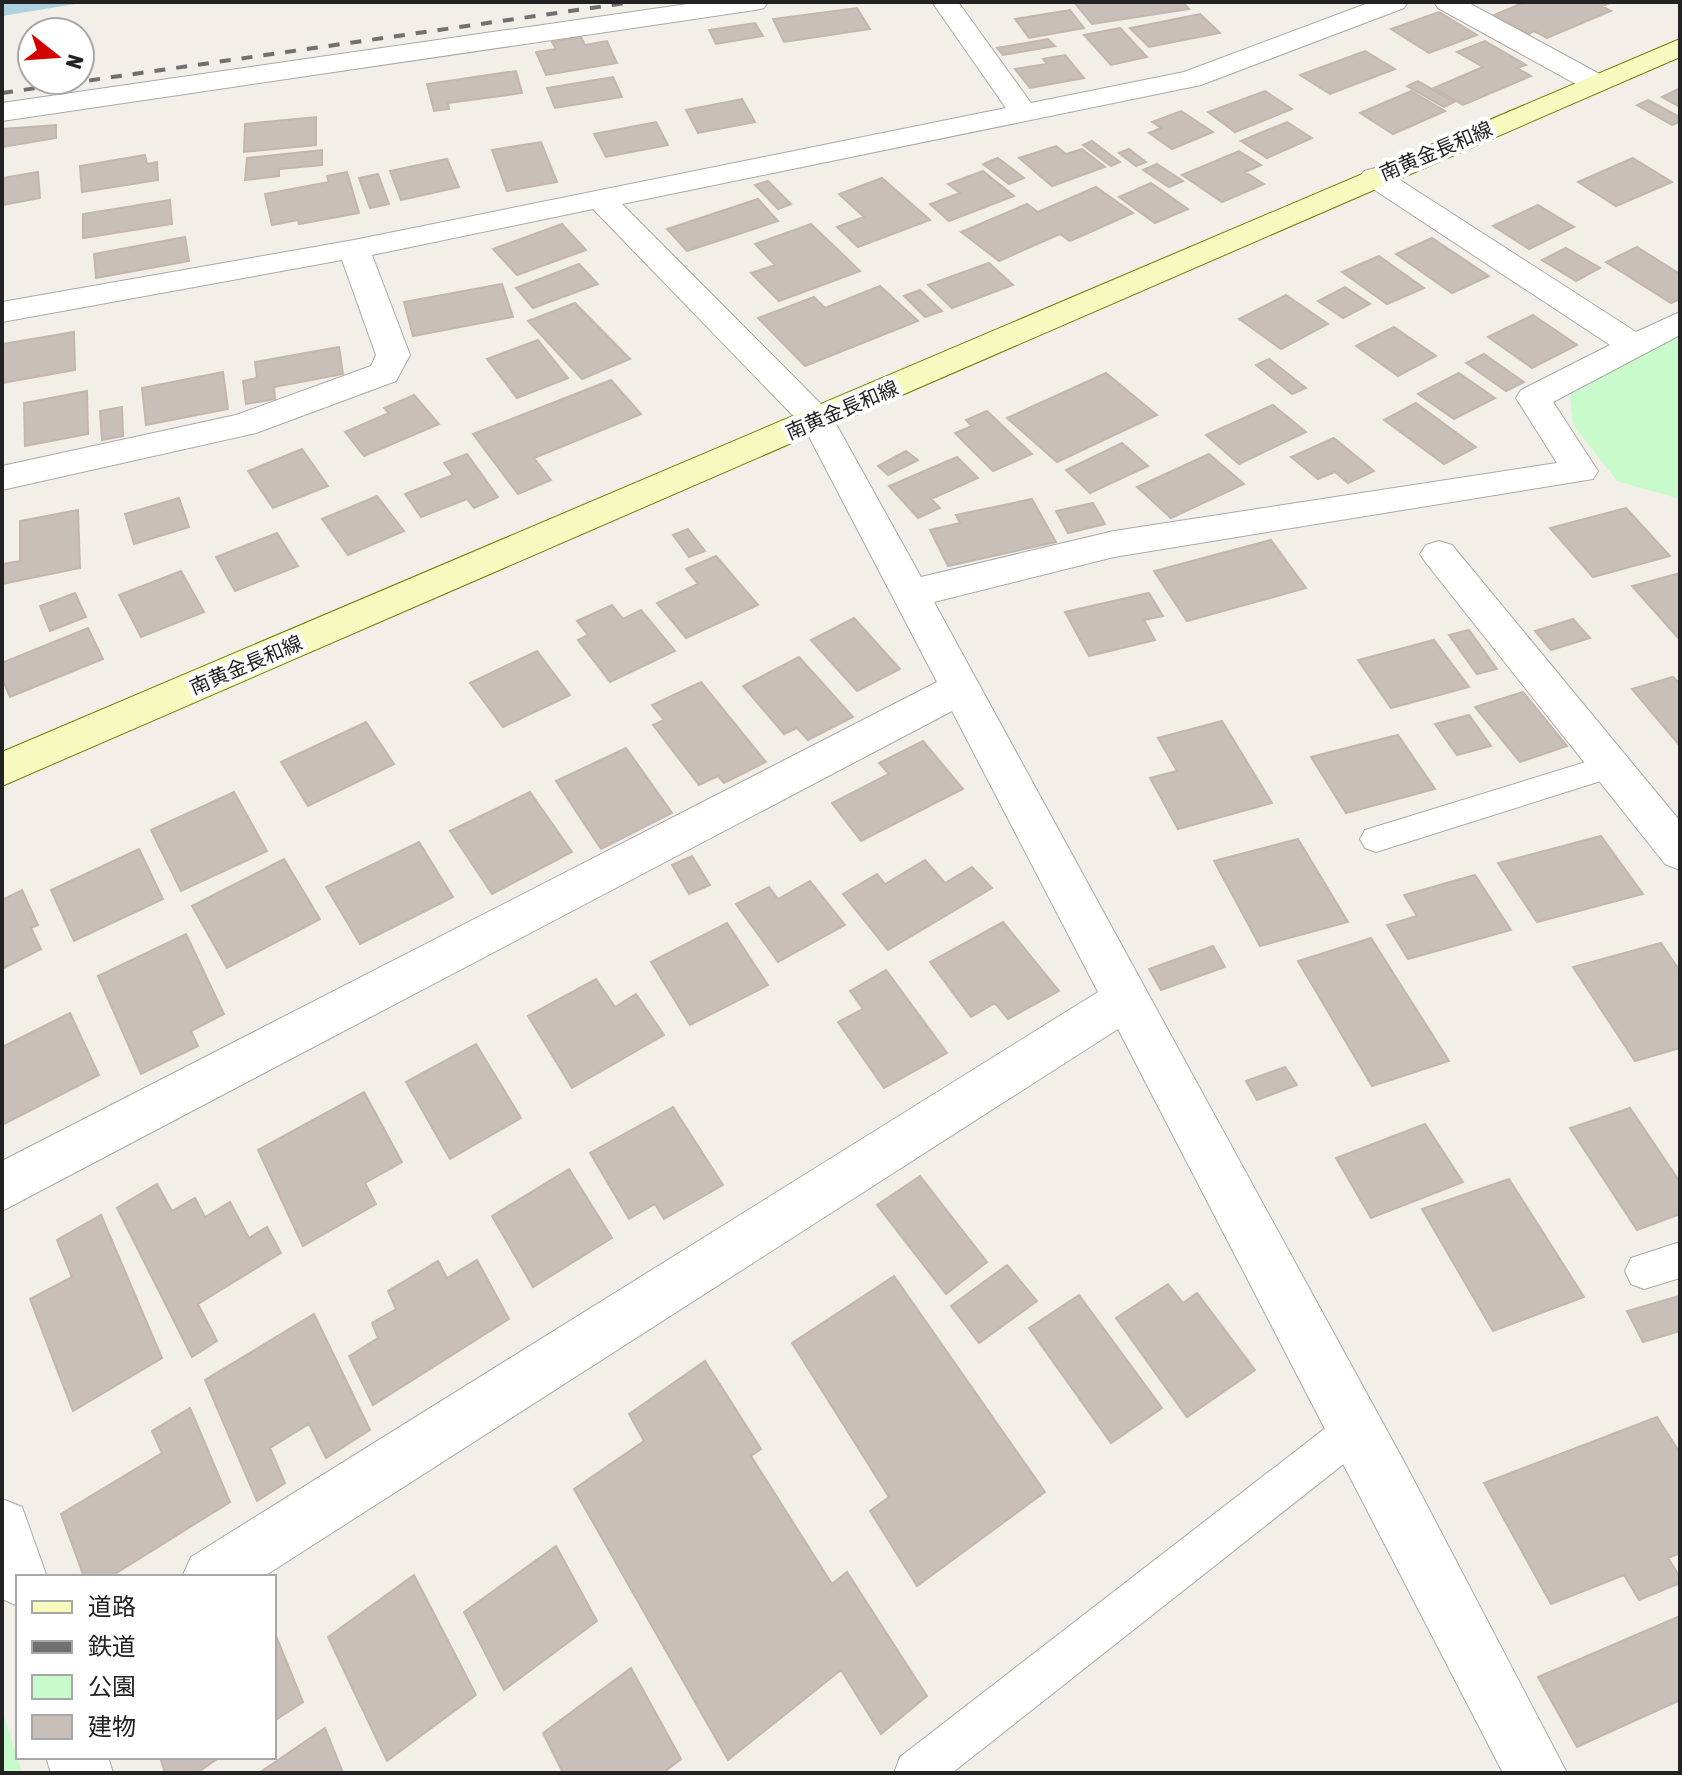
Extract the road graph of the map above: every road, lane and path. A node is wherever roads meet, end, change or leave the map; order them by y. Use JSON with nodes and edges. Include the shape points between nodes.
{"nodes":[{"id":1,"x":755,"y":2,"type":"edge"},
{"id":2,"x":945,"y":2,"type":"edge"},
{"id":3,"x":1395,"y":2,"type":"edge"},
{"id":4,"x":1447,"y":2,"type":"edge"},
{"id":5,"x":1680,"y":47,"type":"edge"},
{"id":6,"x":1595,"y":83,"type":"junction"},
{"id":7,"x":2,"y":112,"type":"edge"},
{"id":8,"x":1025,"y":114,"type":"junction"},
{"id":9,"x":1375,"y":177,"type":"junction"},
{"id":10,"x":600,"y":199,"type":"junction"},
{"id":11,"x":354,"y":249,"type":"junction"},
{"id":12,"x":2,"y":312,"type":"edge"},
{"id":13,"x":1680,"y":322,"type":"edge"},
{"id":14,"x":1635,"y":346,"type":"junction"},
{"id":15,"x":818,"y":421,"type":"junction"},
{"id":16,"x":2,"y":478,"type":"edge"},
{"id":17,"x":1439,"y":554,"type":"dead end"},
{"id":18,"x":909,"y":594,"type":"junction"},
{"id":19,"x":959,"y":689,"type":"junction"},
{"id":20,"x":1612,"y":766,"type":"junction"},
{"id":21,"x":2,"y":770,"type":"edge"},
{"id":22,"x":1376,"y":839,"type":"dead end"},
{"id":23,"x":1680,"y":852,"type":"edge"},
{"id":24,"x":1126,"y":999,"type":"junction"},
{"id":25,"x":2,"y":1187,"type":"edge"},
{"id":26,"x":1680,"y":1260,"type":"edge"},
{"id":27,"x":1644,"y":1271,"type":"dead end"},
{"id":28,"x":1355,"y":1430,"type":"junction"},
{"id":29,"x":2,"y":1527,"type":"edge"},
{"id":30,"x":17,"y":1575,"type":"edge"},
{"id":31,"x":214,"y":1575,"type":"edge"},
{"id":32,"x":916,"y":1773,"type":"edge"},
{"id":33,"x":1536,"y":1773,"type":"edge"}],
"edges":[{"from":1,"to":7,"type":"street"},
{"from":2,"to":8,"type":"street"},
{"from":3,"to":8,"type":"street","via":[[1191,79]]},
{"from":4,"to":6,"type":"street"},
{"from":5,"to":6,"type":"main road","name":"南黄金長和線"},
{"from":6,"to":9,"type":"main road","name":"南黄金長和線"},
{"from":8,"to":10,"type":"street"},
{"from":9,"to":14,"type":"street"},
{"from":9,"to":15,"type":"main road","name":"南黄金長和線"},
{"from":10,"to":11,"type":"street"},
{"from":10,"to":15,"type":"street"},
{"from":11,"to":12,"type":"street"},
{"from":11,"to":16,"type":"street","via":[[393,355],[384,373],[244,425]]},
{"from":13,"to":14,"type":"street"},
{"from":14,"to":18,"type":"street","via":[[1533,398],[1580,471],[1114,544]]},
{"from":15,"to":18,"type":"street"},
{"from":15,"to":21,"type":"main road","name":"南黄金長和線"},
{"from":17,"to":20,"type":"street"},
{"from":18,"to":19,"type":"street"},
{"from":19,"to":24,"type":"street"},
{"from":19,"to":25,"type":"street"},
{"from":20,"to":22,"type":"lane"},
{"from":20,"to":23,"type":"street"},
{"from":24,"to":28,"type":"street"},
{"from":24,"to":31,"type":"street"},
{"from":26,"to":27,"type":"lane"},
{"from":28,"to":32,"type":"lane"},
{"from":28,"to":33,"type":"street"},
{"from":29,"to":30,"type":"street"}]}
